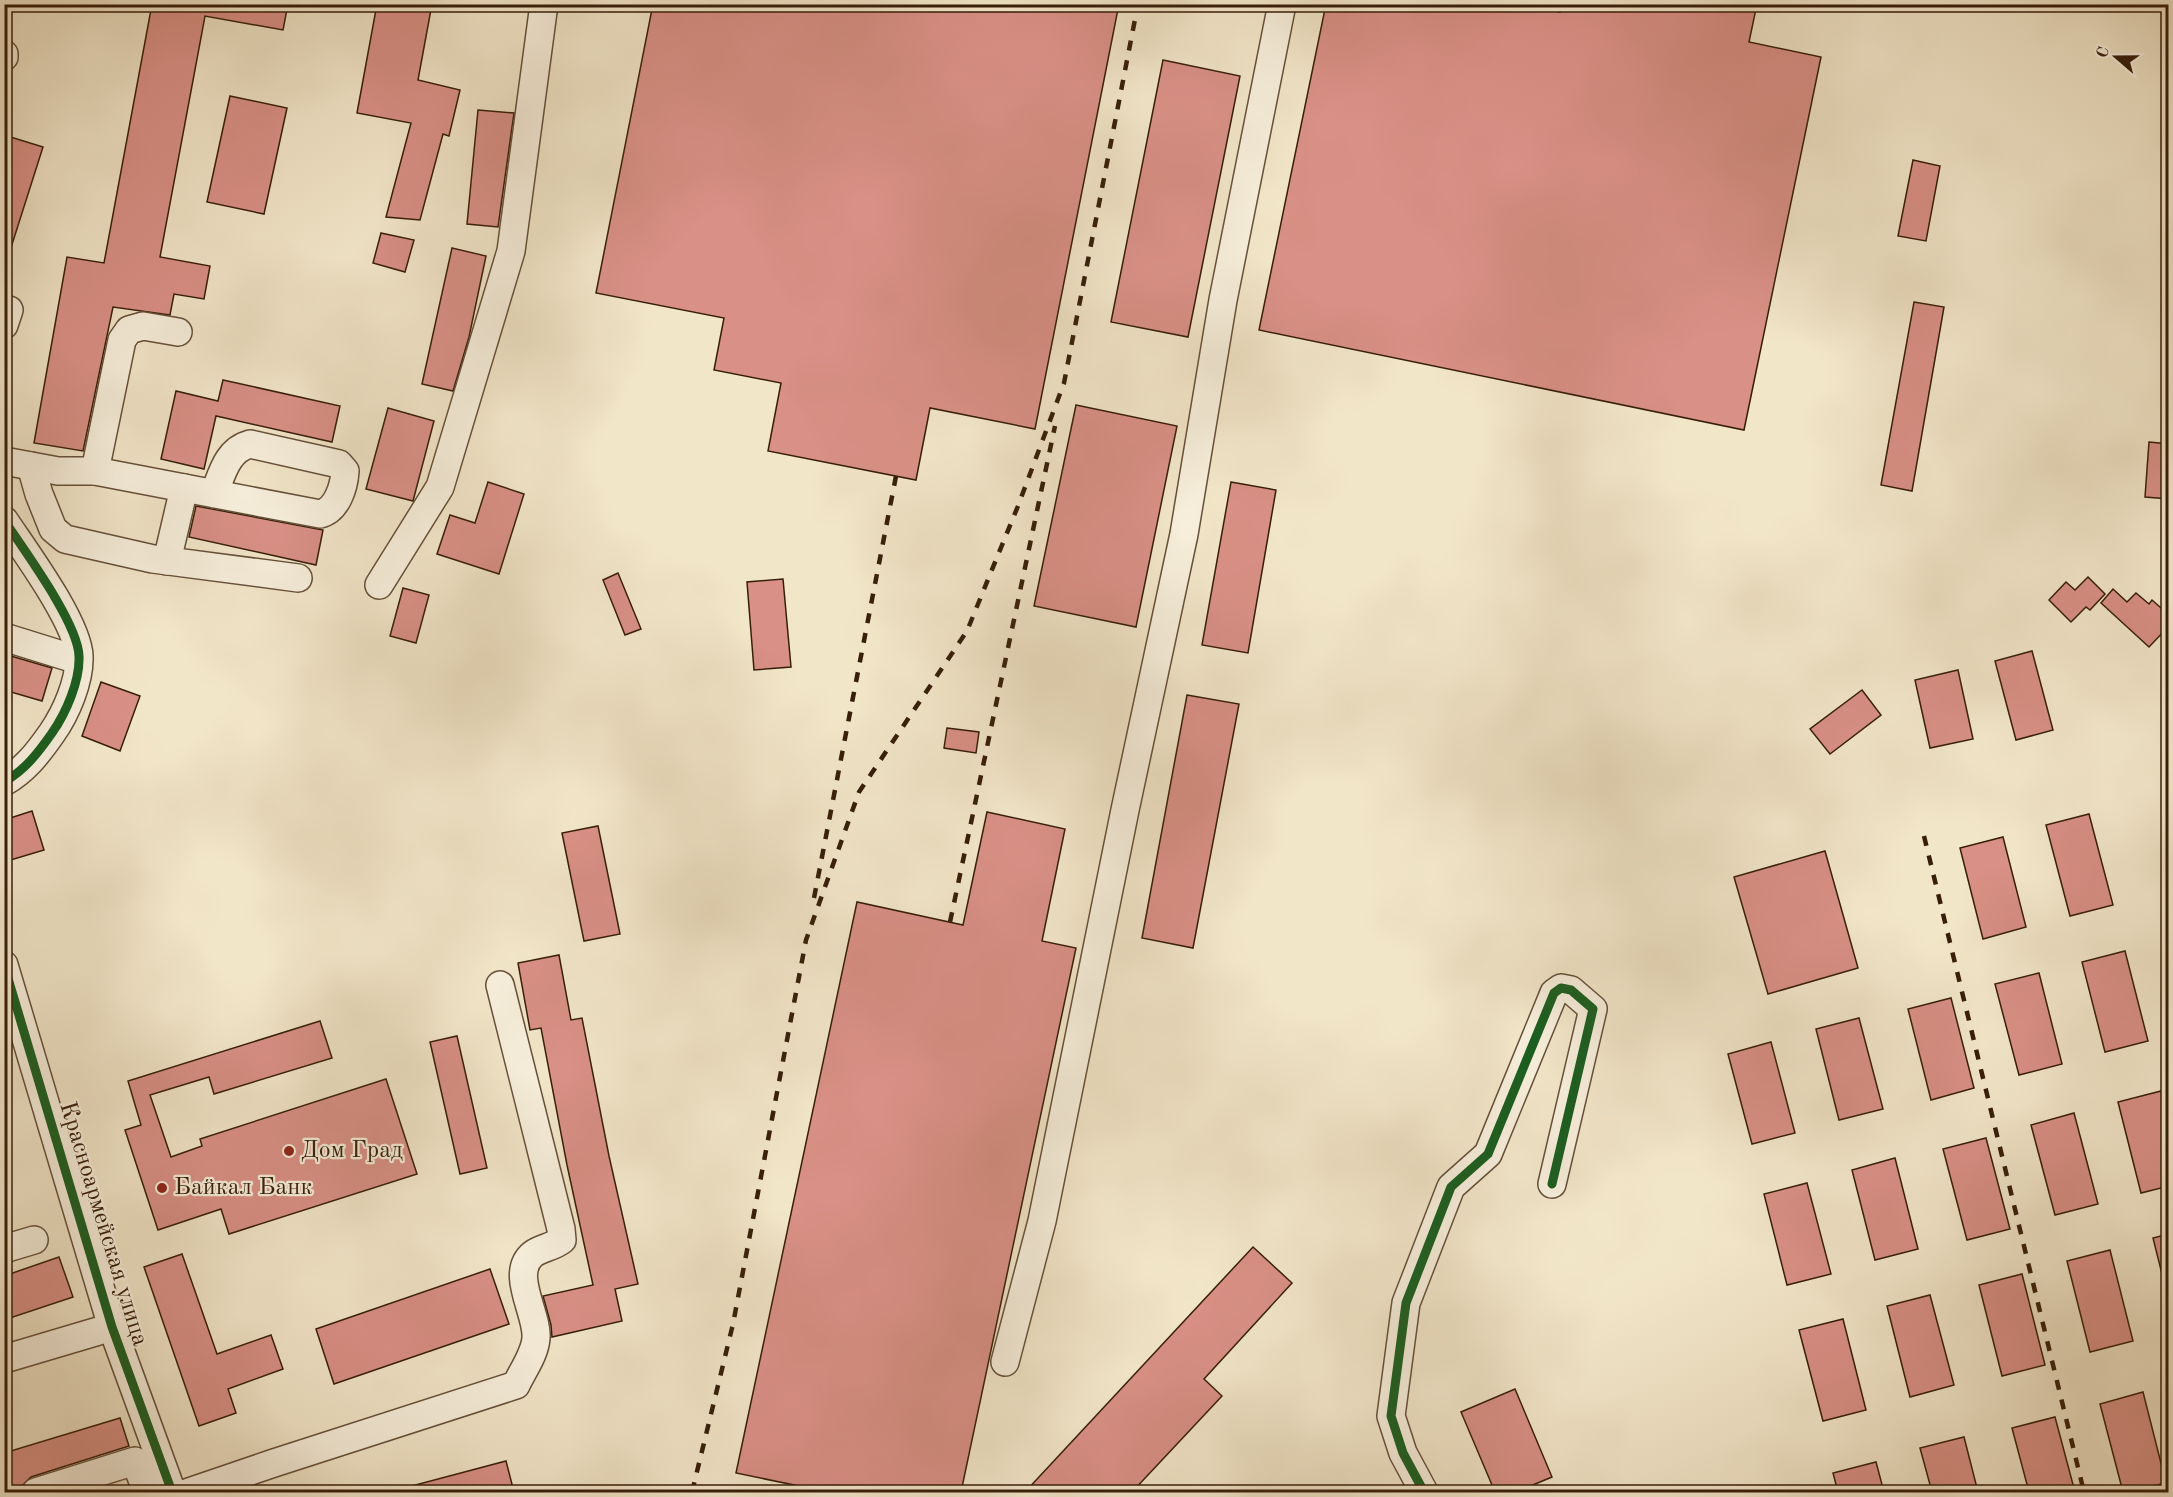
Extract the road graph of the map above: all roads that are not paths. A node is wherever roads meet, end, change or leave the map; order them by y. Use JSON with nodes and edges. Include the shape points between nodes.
{"nodes":[{"id":1,"x":544,"y":4,"type":"edge"},
{"id":2,"x":1282,"y":4,"type":"edge"},
{"id":3,"x":178,"y":332,"type":"dead end"},
{"id":4,"x":4,"y":461,"type":"edge"},
{"id":5,"x":32,"y":466,"type":"junction"},
{"id":6,"x":95,"y":471,"type":"junction"},
{"id":7,"x":184,"y":488,"type":"junction"},
{"id":8,"x":214,"y":494,"type":"dead end"},
{"id":9,"x":4,"y":520,"type":"edge"},
{"id":10,"x":168,"y":561,"type":"junction"},
{"id":11,"x":298,"y":578,"type":"dead end"},
{"id":12,"x":379,"y":585,"type":"dead end"},
{"id":13,"x":4,"y":637,"type":"edge"},
{"id":14,"x":78,"y":660,"type":"junction"},
{"id":15,"x":4,"y":782,"type":"edge"},
{"id":16,"x":4,"y":965,"type":"edge"},
{"id":17,"x":500,"y":985,"type":"dead end"},
{"id":18,"x":1552,"y":1184,"type":"dead end"},
{"id":19,"x":34,"y":1240,"type":"dead end"},
{"id":20,"x":4,"y":1249,"type":"edge"},
{"id":21,"x":112,"y":1328,"type":"junction"},
{"id":22,"x":4,"y":1359,"type":"edge"},
{"id":23,"x":1005,"y":1362,"type":"dead end"},
{"id":24,"x":36,"y":1492,"type":"edge"},
{"id":25,"x":169,"y":1492,"type":"edge"},
{"id":26,"x":1424,"y":1492,"type":"edge"}],
"edges":[{"from":1,"to":12,"type":"street","via":[[511,250],[440,487]]},
{"from":2,"to":23,"type":"street","via":[[1223,300],[1184,534],[1042,1221]]},
{"from":3,"to":6,"type":"street","via":[[143,326],[129,330],[122,340]]},
{"from":4,"to":5,"type":"street"},
{"from":5,"to":6,"type":"street"},
{"from":5,"to":10,"type":"street","via":[[49,520],[58,535]]},
{"from":6,"to":7,"type":"street"},
{"from":7,"to":8,"type":"street"},
{"from":7,"to":10,"type":"street"},
{"from":9,"to":14,"type":"street","via":[[71,625]]},
{"from":10,"to":11,"type":"street"},
{"from":13,"to":14,"type":"street"},
{"from":14,"to":15,"type":"street","via":[[58,723],[33,760]]},
{"from":16,"to":21,"type":"street","name":"Красноармейская улица"},
{"from":17,"to":25,"type":"street","via":[[562,1240],[533,1254],[523,1267],[537,1334],[536,1347],[516,1384]]},
{"from":18,"to":26,"type":"street","via":[[1593,1010],[1571,990],[1561,988],[1554,993],[1488,1154],[1451,1187],[1406,1303],[1391,1416],[1403,1453]]},
{"from":19,"to":20,"type":"street"},
{"from":21,"to":22,"type":"street"},
{"from":21,"to":25,"type":"street","name":"Красноармейская улица"},
{"from":24,"to":25,"type":"street","via":[[135,1461]]}]}
